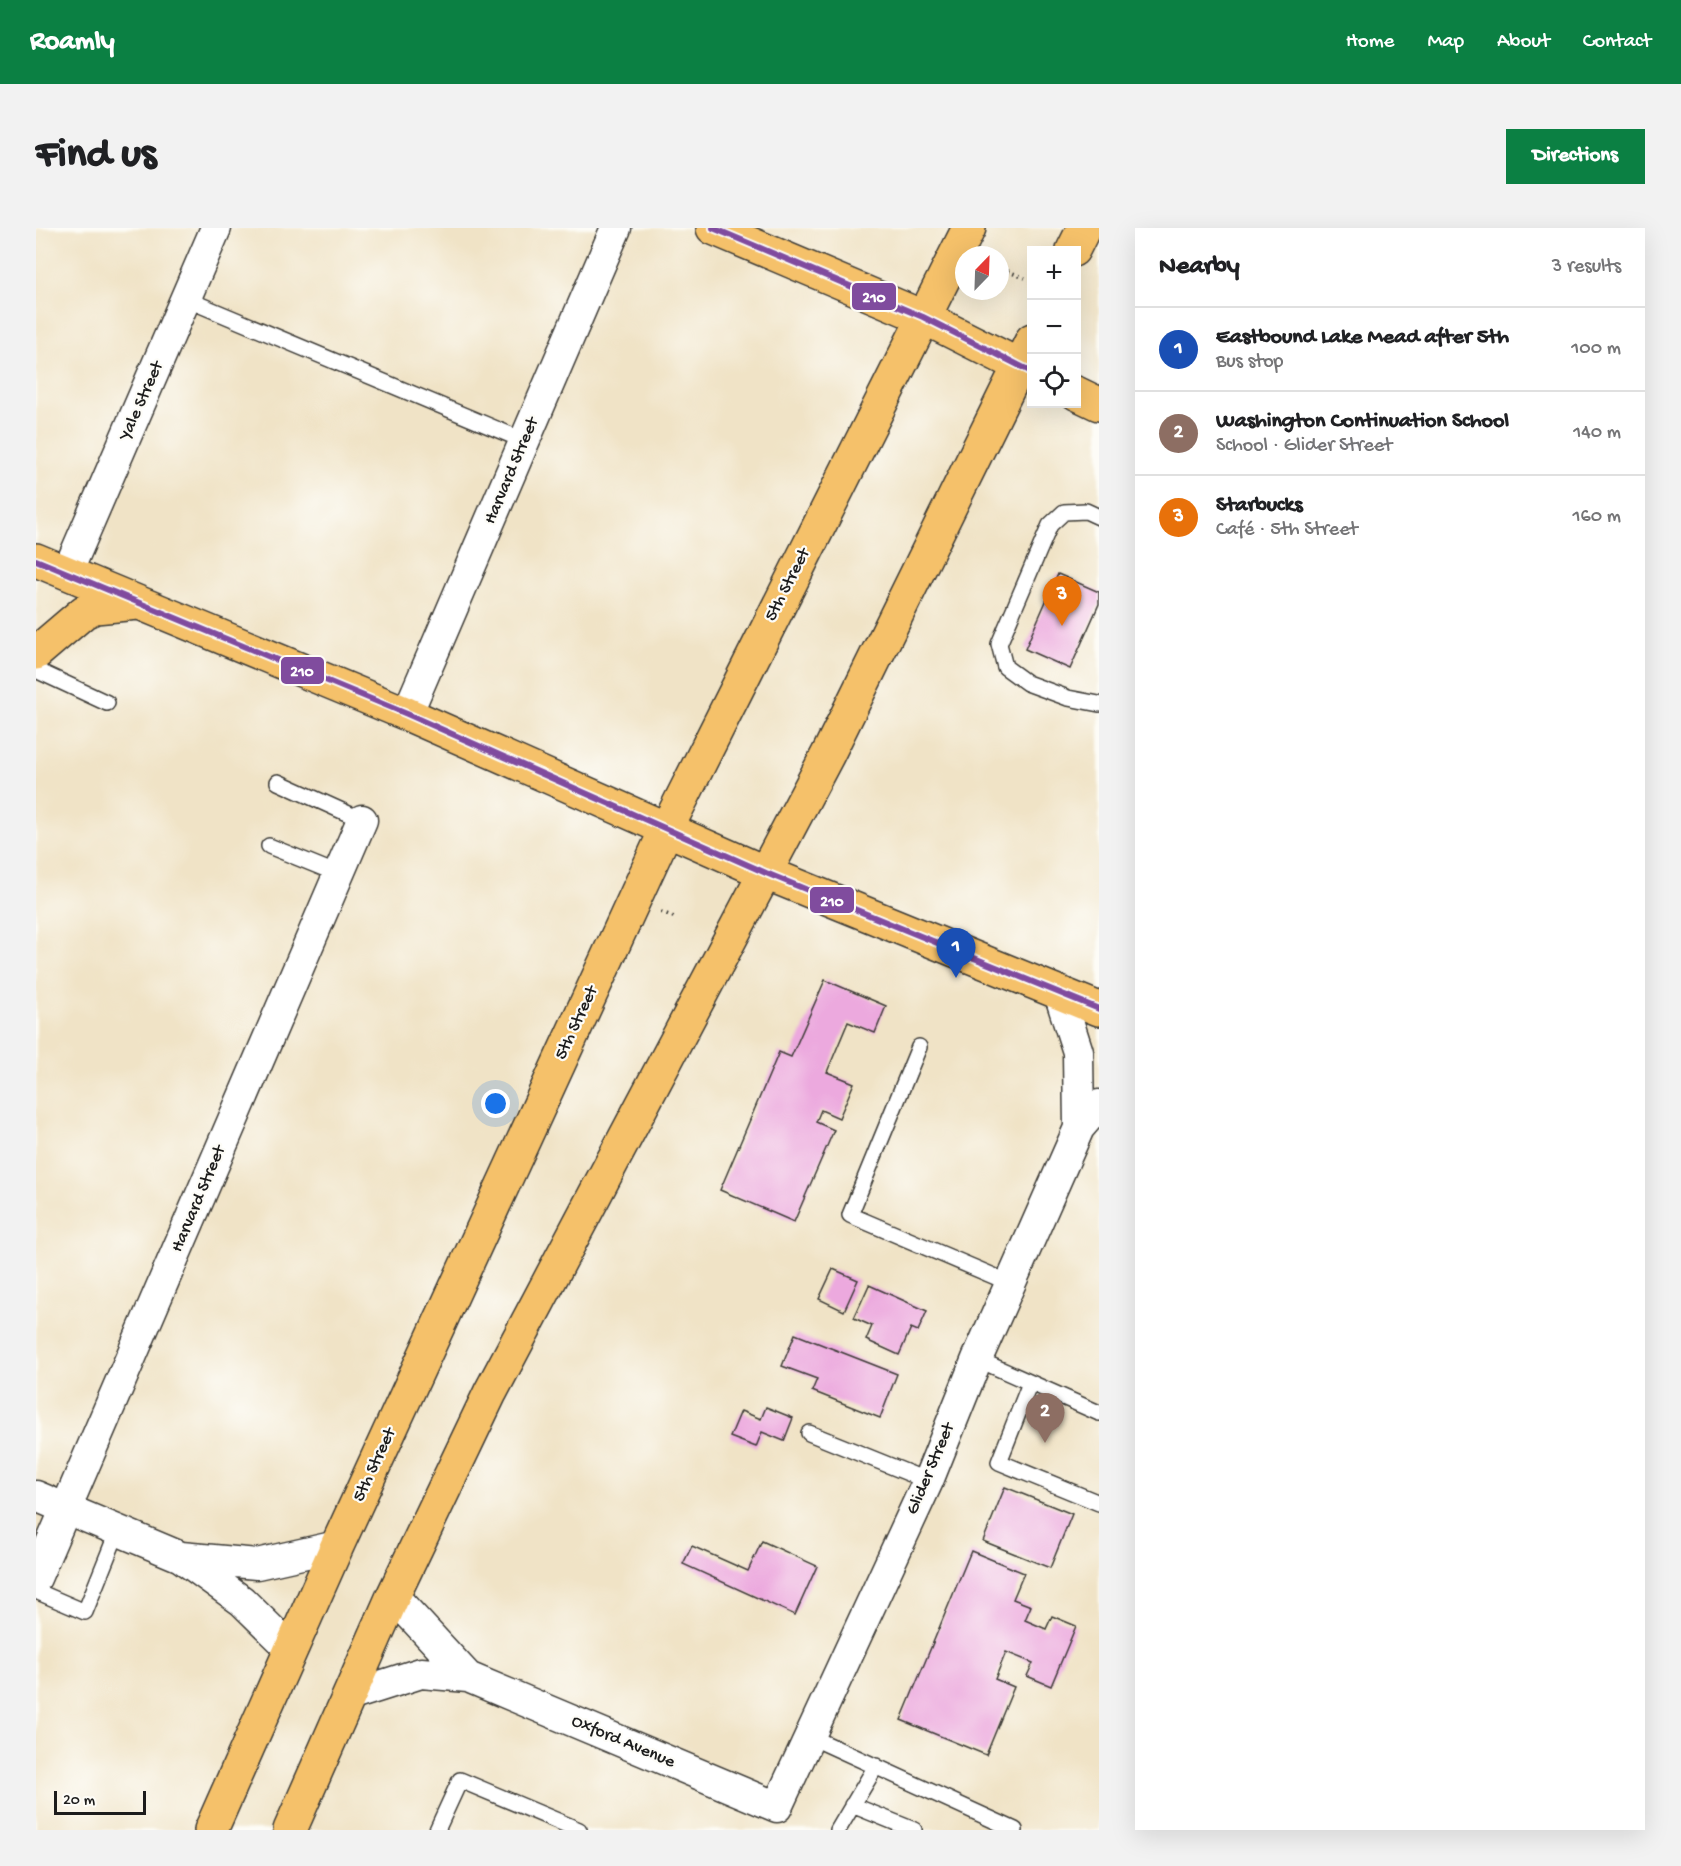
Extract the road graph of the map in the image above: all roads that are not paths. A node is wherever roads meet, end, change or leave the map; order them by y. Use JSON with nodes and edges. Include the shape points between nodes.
{"nodes":[{"id":1,"x":216,"y":228,"type":"edge"},
{"id":2,"x":616,"y":228,"type":"edge"},
{"id":3,"x":713,"y":228,"type":"edge"},
{"id":4,"x":969,"y":228,"type":"edge"},
{"id":5,"x":1084,"y":228,"type":"edge"},
{"id":6,"x":1075,"y":246,"type":"edge"},
{"id":7,"x":186,"y":299,"type":"junction"},
{"id":8,"x":923,"y":317,"type":"junction"},
{"id":9,"x":1027,"y":359,"type":"edge"},
{"id":10,"x":1027,"y":361,"type":"edge"},
{"id":11,"x":1081,"y":395,"type":"edge"},
{"id":12,"x":1099,"y":404,"type":"edge"},
{"id":13,"x":525,"y":441,"type":"junction"},
{"id":14,"x":1099,"y":517,"type":"edge"},
{"id":15,"x":36,"y":560,"type":"edge"},
{"id":16,"x":67,"y":573,"type":"junction"},
{"id":17,"x":143,"y":602,"type":"junction"},
{"id":18,"x":36,"y":653,"type":"edge"},
{"id":19,"x":36,"y":670,"type":"edge"},
{"id":20,"x":107,"y":703,"type":"dead end"},
{"id":21,"x":1099,"y":704,"type":"edge"},
{"id":22,"x":407,"y":714,"type":"junction"},
{"id":23,"x":278,"y":782,"type":"dead end"},
{"id":24,"x":362,"y":820,"type":"joint"},
{"id":25,"x":667,"y":828,"type":"junction"},
{"id":26,"x":270,"y":846,"type":"dead end"},
{"id":27,"x":766,"y":873,"type":"junction"},
{"id":28,"x":338,"y":874,"type":"junction"},
{"id":29,"x":1059,"y":993,"type":"junction"},
{"id":30,"x":1099,"y":1009,"type":"edge"},
{"id":31,"x":920,"y":1047,"type":"dead end"},
{"id":32,"x":1099,"y":1105,"type":"edge"},
{"id":33,"x":1079,"y":1128,"type":"junction"},
{"id":34,"x":1010,"y":1283,"type":"junction"},
{"id":35,"x":977,"y":1359,"type":"junction"},
{"id":36,"x":1030,"y":1383,"type":"junction"},
{"id":37,"x":1099,"y":1413,"type":"edge"},
{"id":38,"x":809,"y":1433,"type":"dead end"},
{"id":39,"x":928,"y":1481,"type":"junction"},
{"id":40,"x":36,"y":1496,"type":"edge"},
{"id":41,"x":1099,"y":1503,"type":"edge"},
{"id":42,"x":66,"y":1508,"type":"junction"},
{"id":43,"x":118,"y":1530,"type":"junction"},
{"id":44,"x":337,"y":1546,"type":"junction"},
{"id":45,"x":181,"y":1557,"type":"junction"},
{"id":46,"x":36,"y":1578,"type":"edge"},
{"id":47,"x":36,"y":1591,"type":"edge"},
{"id":48,"x":393,"y":1596,"type":"junction"},
{"id":49,"x":291,"y":1649,"type":"junction"},
{"id":50,"x":468,"y":1677,"type":"junction"},
{"id":51,"x":349,"y":1696,"type":"junction"},
{"id":52,"x":809,"y":1736,"type":"junction"},
{"id":53,"x":876,"y":1766,"type":"junction"},
{"id":54,"x":852,"y":1805,"type":"junction"},
{"id":55,"x":777,"y":1807,"type":"joint"},
{"id":56,"x":211,"y":1830,"type":"edge"},
{"id":57,"x":290,"y":1830,"type":"edge"},
{"id":58,"x":437,"y":1830,"type":"edge"},
{"id":59,"x":579,"y":1830,"type":"edge"},
{"id":60,"x":838,"y":1830,"type":"edge"},
{"id":61,"x":914,"y":1830,"type":"edge"},
{"id":62,"x":1015,"y":1830,"type":"edge"}],
"edges":[{"from":1,"to":7,"type":"street","name":"Yale Street"},
{"from":2,"to":13,"type":"street","name":"Harvard Street"},
{"from":3,"to":8,"type":"main road"},
{"from":4,"to":8,"type":"main road","name":"5th Street"},
{"from":5,"to":6,"type":"main road"},
{"from":7,"to":13,"type":"lane"},
{"from":7,"to":16,"type":"street","name":"Yale Street"},
{"from":8,"to":9,"type":"main road"},
{"from":8,"to":25,"type":"main road","name":"5th Street"},
{"from":10,"to":27,"type":"main road"},
{"from":11,"to":12,"type":"main road"},
{"from":13,"to":22,"type":"street","name":"Harvard Street"},
{"from":14,"to":21,"type":"lane","via":[[1086,511],[1064,512],[1050,525],[999,644],[1005,667],[1027,683]]},
{"from":15,"to":16,"type":"main road"},
{"from":16,"to":17,"type":"main road"},
{"from":17,"to":18,"type":"main road","via":[[95,607],[84,612]]},
{"from":17,"to":22,"type":"main road"},
{"from":19,"to":20,"type":"lane"},
{"from":22,"to":25,"type":"main road"},
{"from":23,"to":24,"type":"lane"},
{"from":24,"to":28,"type":"street","name":"Harvard Street"},
{"from":25,"to":27,"type":"main road"},
{"from":25,"to":44,"type":"main road","name":"5th Street"},
{"from":26,"to":28,"type":"lane"},
{"from":27,"to":29,"type":"main road"},
{"from":27,"to":48,"type":"main road","via":[[490,1393]]},
{"from":28,"to":42,"type":"street","name":"Harvard Street"},
{"from":29,"to":30,"type":"main road"},
{"from":29,"to":33,"type":"street","name":"Glider Street","via":[[1077,1052]]},
{"from":31,"to":34,"type":"lane","via":[[850,1215]]},
{"from":32,"to":33,"type":"street","name":"Glider Street"},
{"from":33,"to":34,"type":"street","name":"Glider Street"},
{"from":34,"to":35,"type":"street","name":"Glider Street"},
{"from":35,"to":36,"type":"lane"},
{"from":35,"to":39,"type":"street","name":"Glider Street"},
{"from":36,"to":37,"type":"lane"},
{"from":36,"to":41,"type":"lane","via":[[999,1462]]},
{"from":38,"to":39,"type":"lane"},
{"from":39,"to":52,"type":"street","name":"Glider Street"},
{"from":40,"to":42,"type":"street"},
{"from":42,"to":43,"type":"street"},
{"from":42,"to":46,"type":"street","name":"Harvard Street"},
{"from":43,"to":45,"type":"street"},
{"from":43,"to":47,"type":"lane","via":[[85,1612]]},
{"from":44,"to":45,"type":"street","via":[[257,1564]]},
{"from":44,"to":49,"type":"main road","name":"5th Street"},
{"from":45,"to":49,"type":"street","via":[[242,1601]]},
{"from":48,"to":50,"type":"street","name":"Oxford Avenue"},
{"from":48,"to":51,"type":"main road"},
{"from":49,"to":56,"type":"main road","name":"5th Street"},
{"from":50,"to":51,"type":"street","name":"Oxford Avenue","via":[[422,1673]]},
{"from":50,"to":55,"type":"street","name":"Oxford Avenue"},
{"from":51,"to":57,"type":"main road"},
{"from":52,"to":53,"type":"lane"},
{"from":52,"to":55,"type":"street","name":"Glider Street"},
{"from":53,"to":54,"type":"lane"},
{"from":53,"to":62,"type":"lane"},
{"from":54,"to":60,"type":"lane"},
{"from":54,"to":61,"type":"lane"},
{"from":58,"to":59,"type":"lane","via":[[460,1780]]}]}
